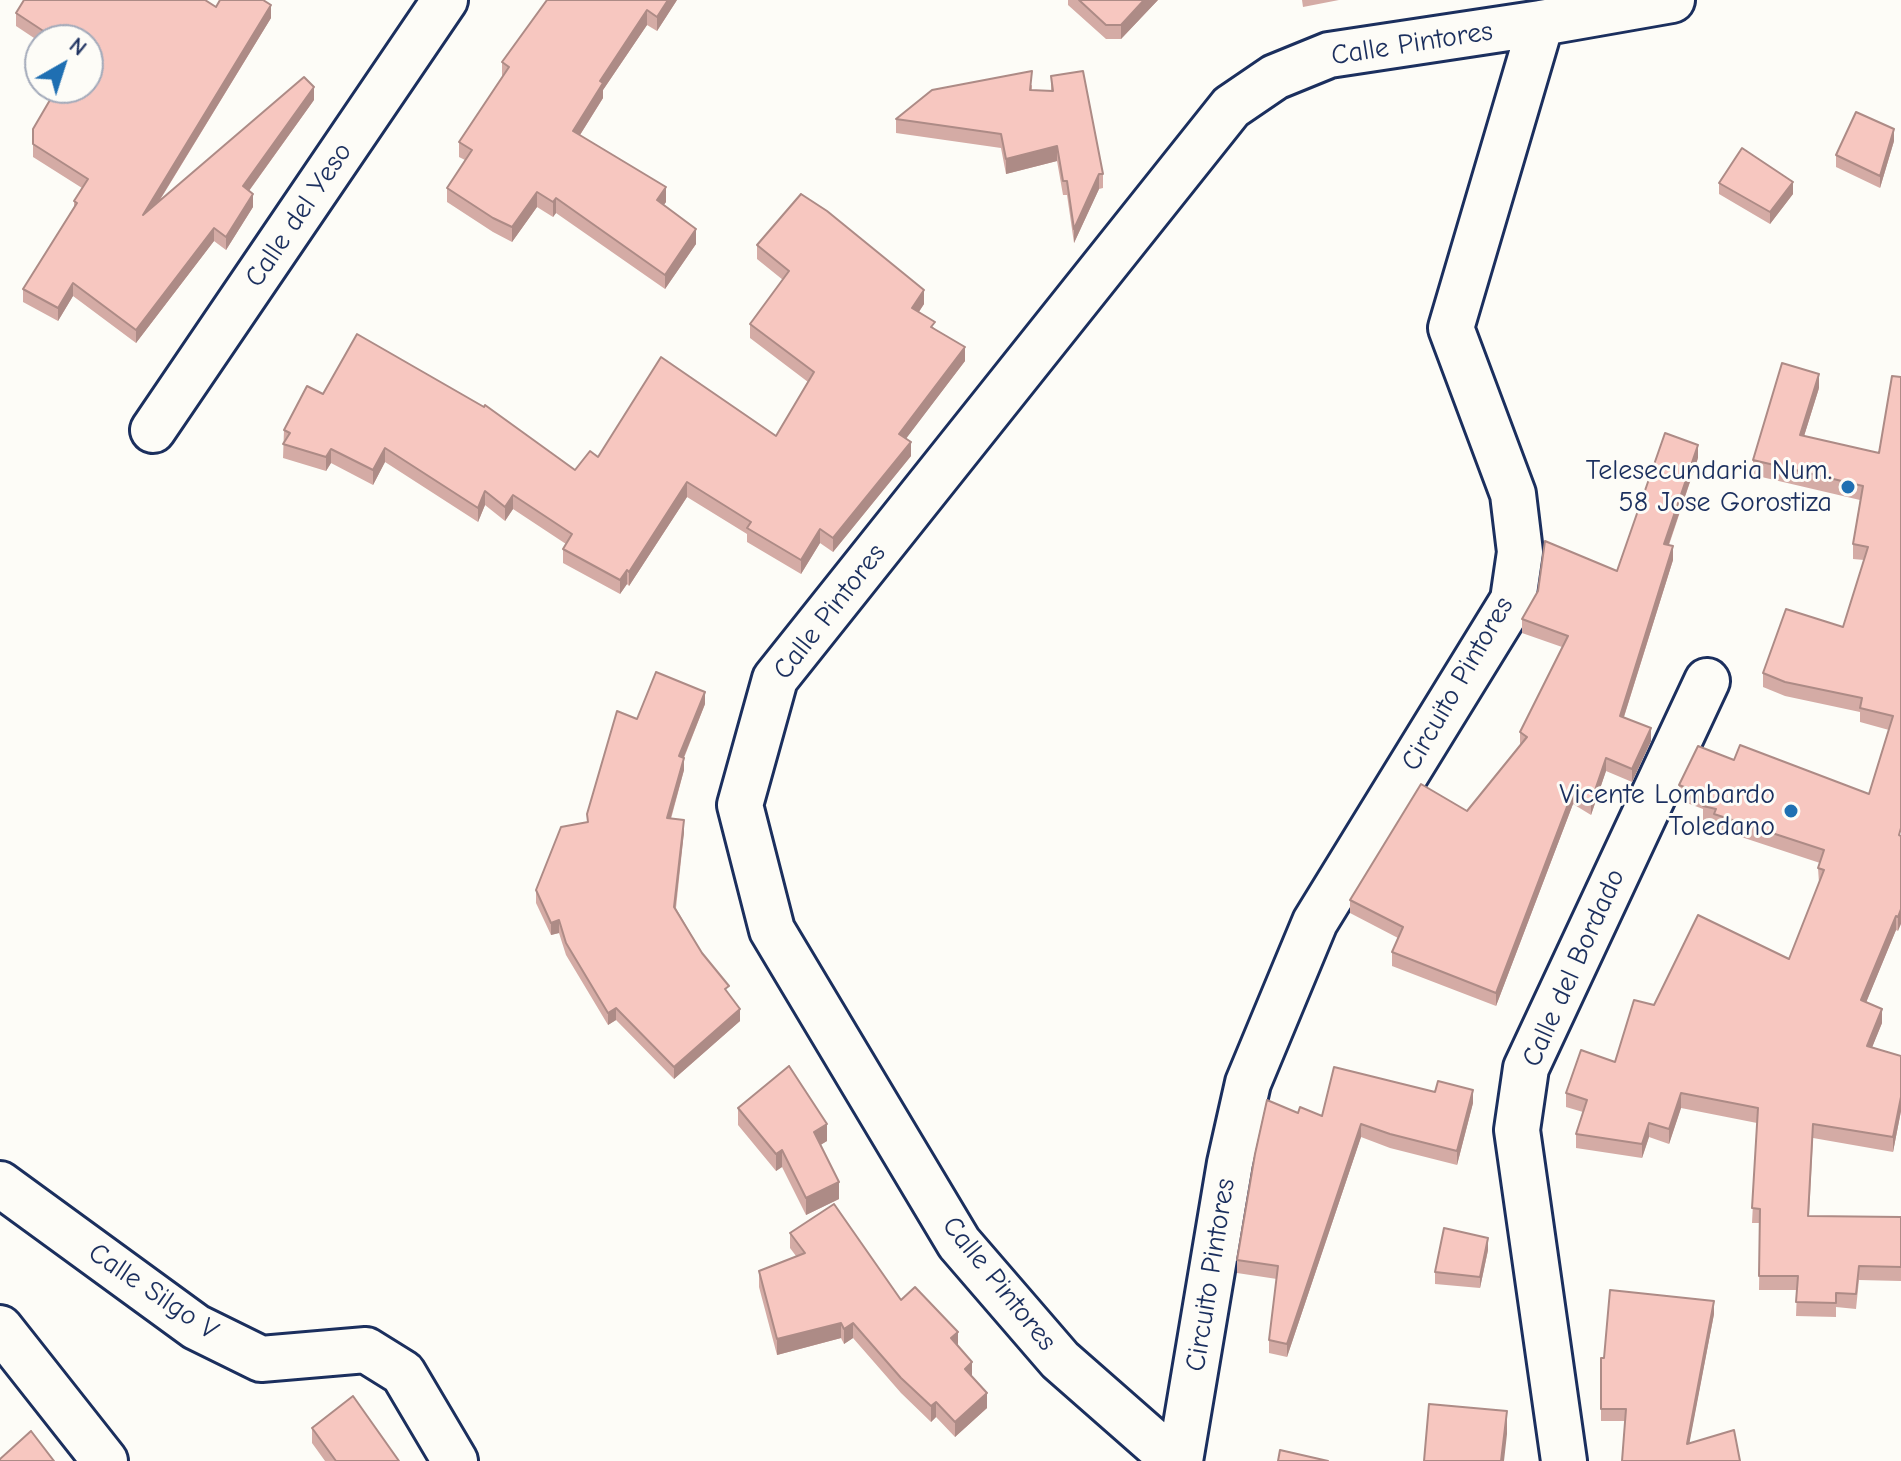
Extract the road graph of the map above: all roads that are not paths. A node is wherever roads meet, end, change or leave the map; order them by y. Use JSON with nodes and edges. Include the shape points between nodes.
{"nodes":[{"id":1,"x":445,"y":0,"type":"edge"},
{"id":2,"x":1672,"y":0,"type":"edge"},
{"id":3,"x":1541,"y":23,"type":"junction"},
{"id":4,"x":153,"y":430,"type":"dead end"},
{"id":5,"x":1707,"y":681,"type":"dead end"},
{"id":6,"x":0,"y":1184,"type":"edge"},
{"id":7,"x":0,"y":1328,"type":"edge"},
{"id":8,"x":105,"y":1461,"type":"edge"},
{"id":9,"x":455,"y":1461,"type":"edge"},
{"id":10,"x":1178,"y":1461,"type":"edge"},
{"id":11,"x":1564,"y":1461,"type":"edge"}],
"edges":[{"from":1,"to":4,"type":"street","name":"Calle del Yeso"},
{"from":2,"to":3,"type":"street"},
{"from":3,"to":10,"type":"street","name":"Circuito Pintores","via":[[1451,328],[1513,494],[1520,552],[1513,600],[1315,922],[1248,1083]]},
{"from":3,"to":10,"type":"street","name":"Calle Pintores","via":[[1329,55],[1275,77],[1231,107],[775,679],[740,805],[772,930],[959,1243],[1060,1360]]},
{"from":5,"to":11,"type":"street","name":"Calle del Bordado","via":[[1526,1068],[1517,1130]]},
{"from":6,"to":9,"type":"street","name":"Calle Silgo V","via":[[196,1327],[261,1359],[366,1350],[403,1373]]},
{"from":7,"to":8,"type":"street"}]}
